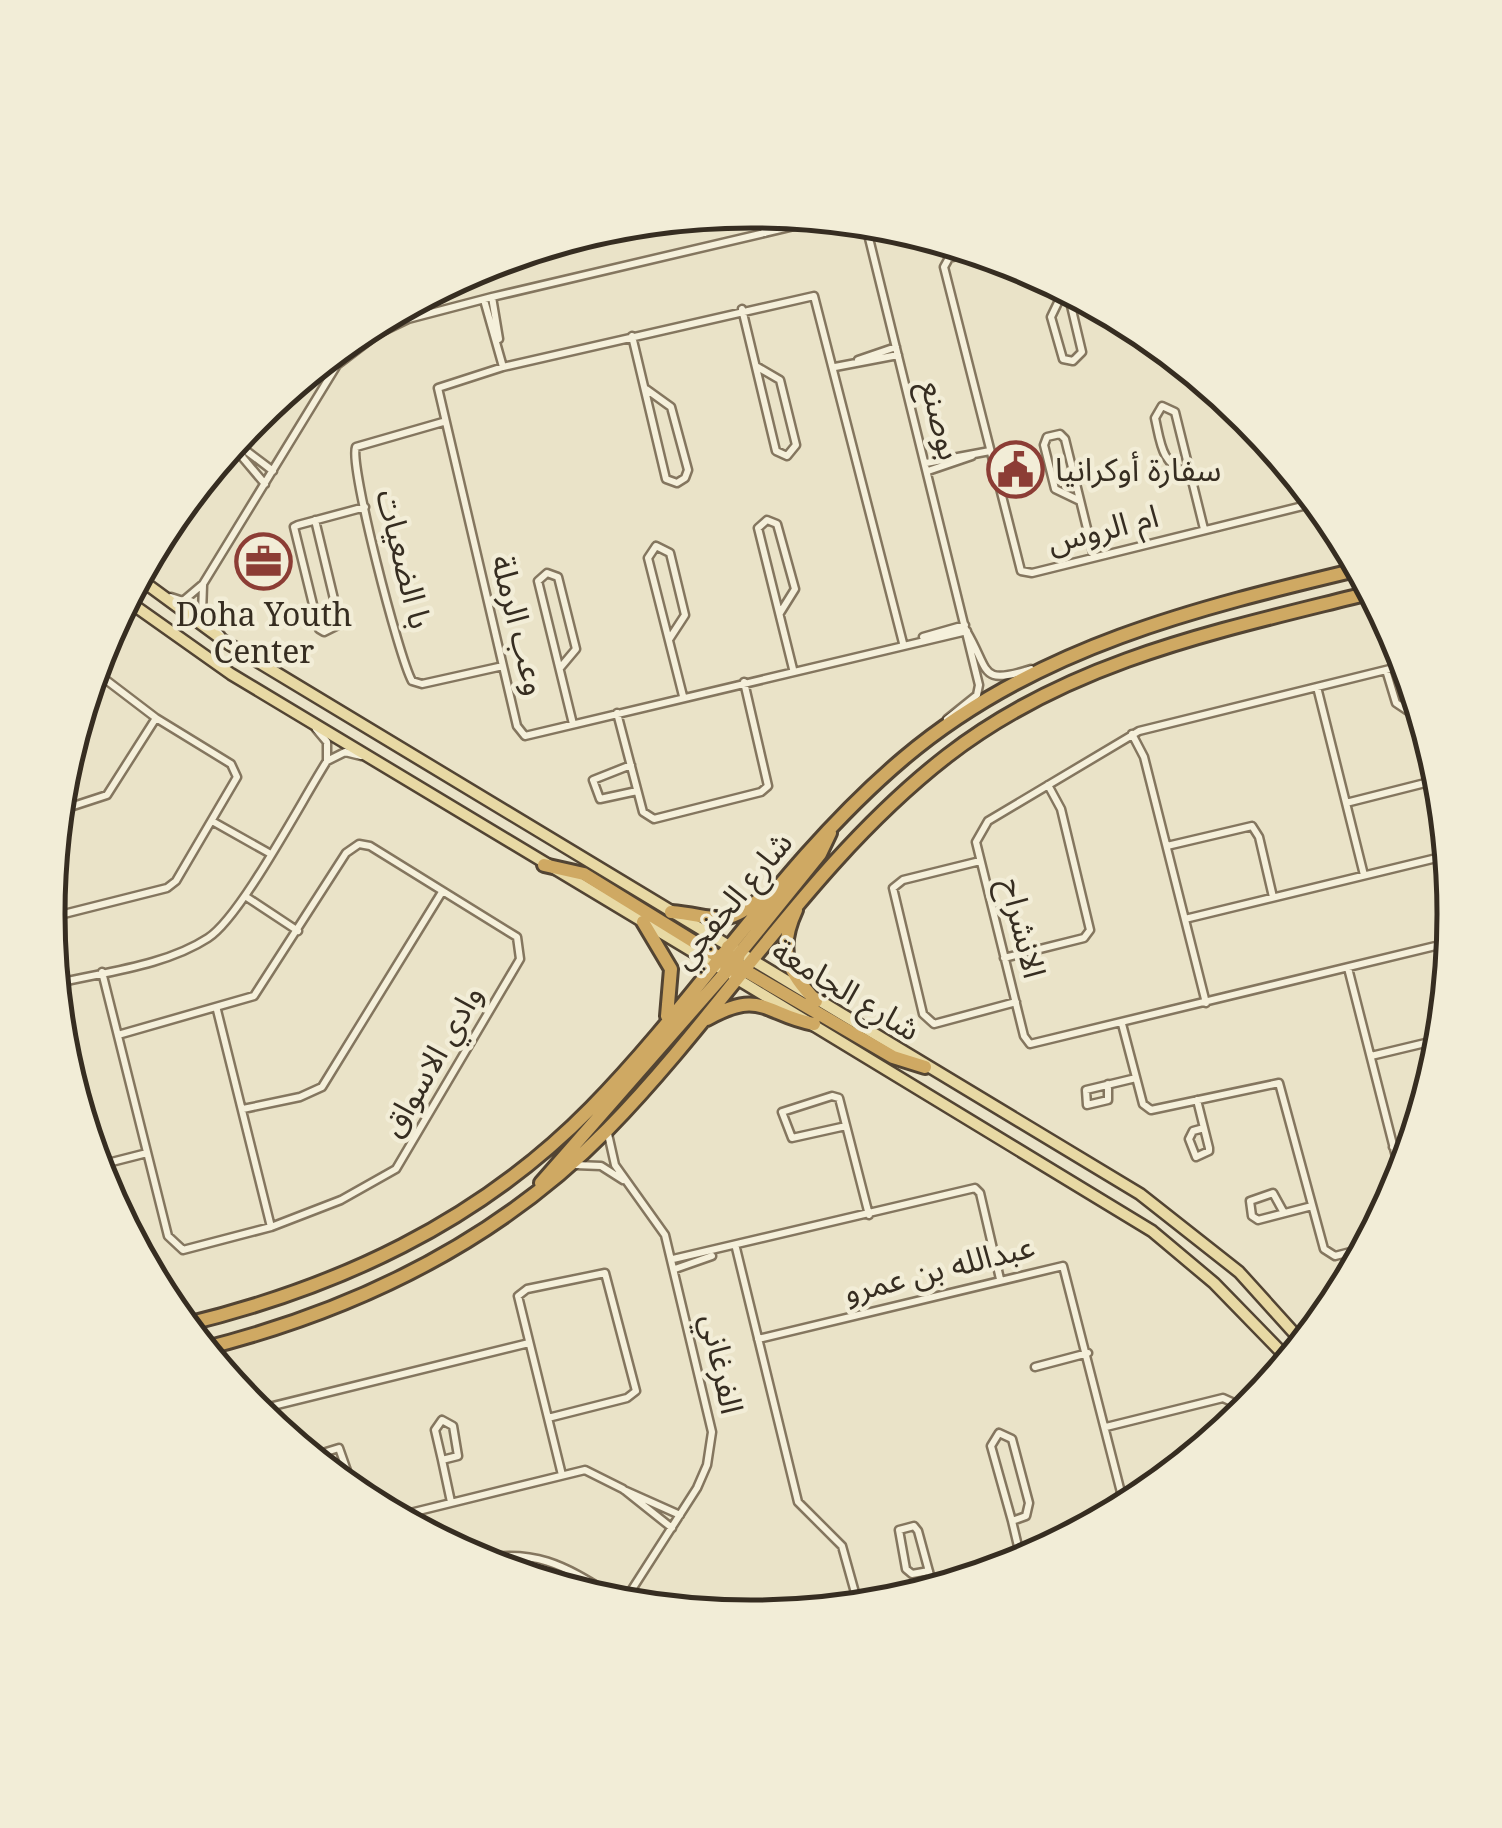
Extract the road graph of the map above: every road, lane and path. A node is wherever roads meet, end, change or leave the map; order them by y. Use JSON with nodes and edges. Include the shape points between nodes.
{"nodes":[{"id":1,"x":764,"y":228,"type":"edge"},
{"id":2,"x":786,"y":229,"type":"edge"},
{"id":3,"x":765,"y":234,"type":"junction"},
{"id":4,"x":869,"y":238,"type":"edge"},
{"id":5,"x":951,"y":258,"type":"edge"},
{"id":6,"x":488,"y":298,"type":"junction"},
{"id":7,"x":1059,"y":302,"type":"edge"},
{"id":8,"x":1071,"y":308,"type":"edge"},
{"id":9,"x":742,"y":309,"type":"junction"},
{"id":10,"x":408,"y":320,"type":"edge"},
{"id":11,"x":632,"y":336,"type":"junction"},
{"id":12,"x":898,"y":351,"type":"junction"},
{"id":13,"x":344,"y":362,"type":"edge"},
{"id":14,"x":756,"y":366,"type":"junction"},
{"id":15,"x":834,"y":367,"type":"junction"},
{"id":16,"x":503,"y":368,"type":"junction"},
{"id":17,"x":646,"y":388,"type":"junction"},
{"id":18,"x":443,"y":422,"type":"junction"},
{"id":19,"x":245,"y":451,"type":"edge"},
{"id":20,"x":990,"y":451,"type":"junction"},
{"id":21,"x":244,"y":453,"type":"edge"},
{"id":22,"x":926,"y":467,"type":"junction"},
{"id":23,"x":273,"y":471,"type":"junction"},
{"id":24,"x":1189,"y":475,"type":"junction"},
{"id":25,"x":265,"y":484,"type":"junction"},
{"id":26,"x":1080,"y":501,"type":"junction"},
{"id":27,"x":1302,"y":506,"type":"edge"},
{"id":28,"x":365,"y":507,"type":"junction"},
{"id":29,"x":315,"y":520,"type":"junction"},
{"id":30,"x":1204,"y":530,"type":"junction"},
{"id":31,"x":1094,"y":557,"type":"junction"},
{"id":32,"x":1346,"y":573,"type":"edge"},
{"id":33,"x":150,"y":584,"type":"edge"},
{"id":34,"x":204,"y":584,"type":"junction"},
{"id":35,"x":149,"y":586,"type":"edge"},
{"id":36,"x":1358,"y":596,"type":"edge"},
{"id":37,"x":137,"y":609,"type":"edge"},
{"id":38,"x":780,"y":613,"type":"junction"},
{"id":39,"x":966,"y":628,"type":"junction"},
{"id":40,"x":670,"y":638,"type":"junction"},
{"id":41,"x":227,"y":643,"type":"junction"},
{"id":42,"x":903,"y":643,"type":"junction"},
{"id":43,"x":503,"y":666,"type":"junction"},
{"id":44,"x":1045,"y":666,"type":"junction"},
{"id":45,"x":560,"y":668,"type":"junction"},
{"id":46,"x":793,"y":669,"type":"junction"},
{"id":47,"x":1392,"y":669,"type":"edge"},
{"id":48,"x":1386,"y":670,"type":"junction"},
{"id":49,"x":106,"y":680,"type":"edge"},
{"id":50,"x":744,"y":682,"type":"junction"},
{"id":51,"x":1317,"y":687,"type":"junction"},
{"id":52,"x":683,"y":696,"type":"junction"},
{"id":53,"x":1406,"y":709,"type":"edge"},
{"id":54,"x":617,"y":713,"type":"junction"},
{"id":55,"x":300,"y":715,"type":"junction"},
{"id":56,"x":156,"y":718,"type":"junction"},
{"id":57,"x":573,"y":724,"type":"junction"},
{"id":58,"x":1132,"y":734,"type":"junction"},
{"id":59,"x":934,"y":736,"type":"junction"},
{"id":60,"x":370,"y":758,"type":"junction"},
{"id":61,"x":327,"y":760,"type":"junction"},
{"id":62,"x":631,"y":765,"type":"junction"},
{"id":63,"x":1425,"y":783,"type":"edge"},
{"id":64,"x":1048,"y":785,"type":"junction"},
{"id":65,"x":638,"y":791,"type":"junction"},
{"id":66,"x":1346,"y":803,"type":"junction"},
{"id":67,"x":74,"y":806,"type":"edge"},
{"id":68,"x":212,"y":821,"type":"junction"},
{"id":69,"x":832,"y":826,"type":"junction"},
{"id":70,"x":1167,"y":846,"type":"junction"},
{"id":71,"x":269,"y":853,"type":"junction"},
{"id":72,"x":1435,"y":858,"type":"edge"},
{"id":73,"x":980,"y":861,"type":"junction"},
{"id":74,"x":544,"y":866,"type":"junction"},
{"id":75,"x":1364,"y":875,"type":"junction"},
{"id":76,"x":442,"y":892,"type":"junction"},
{"id":77,"x":804,"y":894,"type":"junction"},
{"id":78,"x":772,"y":895,"type":"junction"},
{"id":79,"x":244,"y":896,"type":"junction"},
{"id":80,"x":1274,"y":897,"type":"junction"},
{"id":81,"x":671,"y":912,"type":"junction"},
{"id":82,"x":65,"y":914,"type":"edge"},
{"id":83,"x":1185,"y":919,"type":"junction"},
{"id":84,"x":642,"y":922,"type":"junction"},
{"id":85,"x":298,"y":931,"type":"junction"},
{"id":86,"x":1436,"y":946,"type":"edge"},
{"id":87,"x":1004,"y":958,"type":"junction"},
{"id":88,"x":732,"y":963,"type":"junction"},
{"id":89,"x":1348,"y":968,"type":"junction"},
{"id":90,"x":102,"y":972,"type":"junction"},
{"id":91,"x":68,"y":980,"type":"edge"},
{"id":92,"x":816,"y":1001,"type":"junction"},
{"id":93,"x":1016,"y":1002,"type":"junction"},
{"id":94,"x":1206,"y":1004,"type":"junction"},
{"id":95,"x":217,"y":1010,"type":"junction"},
{"id":96,"x":664,"y":1024,"type":"junction"},
{"id":97,"x":814,"y":1024,"type":"junction"},
{"id":98,"x":1122,"y":1024,"type":"junction"},
{"id":99,"x":696,"y":1026,"type":"junction"},
{"id":100,"x":118,"y":1035,"type":"junction"},
{"id":101,"x":1425,"y":1042,"type":"edge"},
{"id":102,"x":1371,"y":1056,"type":"junction"},
{"id":103,"x":925,"y":1067,"type":"junction"},
{"id":104,"x":1136,"y":1078,"type":"junction"},
{"id":105,"x":1108,"y":1084,"type":"dead end"},
{"id":106,"x":1197,"y":1100,"type":"junction"},
{"id":107,"x":242,"y":1109,"type":"junction"},
{"id":108,"x":846,"y":1126,"type":"junction"},
{"id":109,"x":608,"y":1128,"type":"junction"},
{"id":110,"x":1204,"y":1128,"type":"junction"},
{"id":111,"x":1394,"y":1147,"type":"joint"},
{"id":112,"x":1395,"y":1151,"type":"edge"},
{"id":113,"x":147,"y":1153,"type":"junction"},
{"id":114,"x":111,"y":1162,"type":"edge"},
{"id":115,"x":570,"y":1165,"type":"junction"},
{"id":116,"x":628,"y":1184,"type":"junction"},
{"id":117,"x":536,"y":1194,"type":"junction"},
{"id":118,"x":1312,"y":1206,"type":"junction"},
{"id":119,"x":1284,"y":1213,"type":"junction"},
{"id":120,"x":869,"y":1215,"type":"junction"},
{"id":121,"x":271,"y":1226,"type":"junction"},
{"id":122,"x":736,"y":1248,"type":"junction"},
{"id":123,"x":720,"y":1251,"type":"junction"},
{"id":124,"x":1347,"y":1253,"type":"edge"},
{"id":125,"x":673,"y":1259,"type":"junction"},
{"id":126,"x":675,"y":1269,"type":"junction"},
{"id":127,"x":1000,"y":1279,"type":"junction"},
{"id":128,"x":199,"y":1320,"type":"edge"},
{"id":129,"x":1294,"y":1333,"type":"edge"},
{"id":130,"x":758,"y":1339,"type":"junction"},
{"id":131,"x":216,"y":1343,"type":"edge"},
{"id":132,"x":528,"y":1343,"type":"junction"},
{"id":133,"x":1280,"y":1350,"type":"edge"},
{"id":134,"x":1088,"y":1354,"type":"junction"},
{"id":135,"x":1035,"y":1367,"type":"dead end"},
{"id":136,"x":1231,"y":1404,"type":"edge"},
{"id":137,"x":274,"y":1406,"type":"edge"},
{"id":138,"x":548,"y":1418,"type":"junction"},
{"id":139,"x":1106,"y":1426,"type":"junction"},
{"id":140,"x":326,"y":1452,"type":"edge"},
{"id":141,"x":442,"y":1460,"type":"junction"},
{"id":142,"x":343,"y":1465,"type":"edge"},
{"id":143,"x":562,"y":1475,"type":"junction"},
{"id":144,"x":622,"y":1489,"type":"junction"},
{"id":145,"x":1122,"y":1490,"type":"edge"},
{"id":146,"x":451,"y":1502,"type":"junction"},
{"id":147,"x":415,"y":1512,"type":"edge"},
{"id":148,"x":680,"y":1515,"type":"junction"},
{"id":149,"x":1012,"y":1521,"type":"junction"},
{"id":150,"x":672,"y":1528,"type":"junction"},
{"id":151,"x":1018,"y":1546,"type":"edge"},
{"id":152,"x":505,"y":1555,"type":"edge"},
{"id":153,"x":929,"y":1572,"type":"junction"},
{"id":154,"x":930,"y":1577,"type":"edge"},
{"id":155,"x":578,"y":1578,"type":"edge"},
{"id":156,"x":634,"y":1590,"type":"edge"},
{"id":157,"x":855,"y":1592,"type":"edge"}],
"edges":[{"from":1,"to":3,"type":"street"},
{"from":2,"to":3,"type":"street"},
{"from":3,"to":6,"type":"street"},
{"from":4,"to":12,"type":"street","name":"بوصنع"},
{"from":5,"to":20,"type":"street","name":"ام الروس","via":[[944,267]]},
{"from":6,"to":10,"type":"street"},
{"from":6,"to":16,"type":"street","via":[[500,324]]},
{"from":7,"to":8,"type":"street","via":[[1051,316],[1063,359],[1073,362],[1082,352]]},
{"from":9,"to":11,"type":"street","name":"وعب الرملة"},
{"from":9,"to":14,"type":"street"},
{"from":9,"to":15,"type":"street","name":"وعب الرملة","via":[[814,296]]},
{"from":11,"to":16,"type":"street","name":"وعب الرملة"},
{"from":11,"to":17,"type":"street"},
{"from":12,"to":15,"type":"street"},
{"from":12,"to":22,"type":"street","name":"بوصنع"},
{"from":13,"to":23,"type":"street"},
{"from":14,"to":14,"type":"street","via":[[776,451],[788,456],[796,445],[780,380]]},
{"from":15,"to":42,"type":"street","name":"وعب الرملة"},
{"from":16,"to":18,"type":"street","name":"وعب الرملة","via":[[438,388]]},
{"from":17,"to":17,"type":"street","via":[[666,479],[676,482],[688,470],[671,408]]},
{"from":18,"to":28,"type":"street","name":"با الضعيات","via":[[356,446]]},
{"from":18,"to":43,"type":"street","name":"وعب الرملة"},
{"from":19,"to":23,"type":"street"},
{"from":20,"to":22,"type":"street"},
{"from":20,"to":31,"type":"street","name":"ام الروس","via":[[1021,571]]},
{"from":21,"to":25,"type":"street"},
{"from":22,"to":39,"type":"street","name":"بوصنع"},
{"from":23,"to":25,"type":"street"},
{"from":24,"to":24,"type":"street","via":[[1164,457],[1155,418],[1162,406],[1175,412]]},
{"from":24,"to":30,"type":"street"},
{"from":25,"to":34,"type":"street"},
{"from":26,"to":26,"type":"street","via":[[1055,488],[1046,437],[1060,434],[1066,440]]},
{"from":26,"to":31,"type":"street"},
{"from":27,"to":30,"type":"street","name":"ام الروس"},
{"from":28,"to":29,"type":"street"},
{"from":28,"to":43,"type":"street","name":"با الضعيات","via":[[412,681]]},
{"from":29,"to":29,"type":"street","via":[[294,531],[324,632],[340,624]]},
{"from":30,"to":31,"type":"street","name":"ام الروس"},
{"from":32,"to":44,"type":"highway","name":"شارع الخفجي","via":[[1163,618]]},
{"from":33,"to":34,"type":"street","via":[[183,600]]},
{"from":34,"to":41,"type":"street","via":[[202,614]]},
{"from":35,"to":41,"type":"main road","name":"شارع الجامعة"},
{"from":36,"to":77,"type":"highway","name":"شارع الخفجي","via":[[1172,642],[1043,696],[950,754]]},
{"from":37,"to":55,"type":"main road","name":"شارع الجامعة"},
{"from":38,"to":38,"type":"street","via":[[758,528],[767,520],[777,524],[795,589]]},
{"from":38,"to":46,"type":"street"},
{"from":39,"to":42,"type":"street","name":"وعب الرملة"},
{"from":39,"to":44,"type":"street","name":"بوصنع","via":[[992,676]]},
{"from":39,"to":59,"type":"street","name":"بوصنع","via":[[978,691]]},
{"from":40,"to":40,"type":"street","via":[[648,558],[656,546],[670,553],[685,615]]},
{"from":40,"to":52,"type":"street"},
{"from":41,"to":81,"type":"main road","name":"شارع الجامعة"},
{"from":42,"to":46,"type":"street","name":"وعب الرملة"},
{"from":43,"to":57,"type":"street","name":"وعب الرملة","via":[[520,732]]},
{"from":44,"to":59,"type":"highway","name":"شارع الخفجي"},
{"from":45,"to":45,"type":"street","via":[[538,581],[547,572],[558,577],[576,649]]},
{"from":45,"to":57,"type":"street"},
{"from":46,"to":50,"type":"street","name":"وعب الرملة"},
{"from":47,"to":48,"type":"street","name":"الانشراح"},
{"from":48,"to":51,"type":"street","name":"الانشراح"},
{"from":48,"to":53,"type":"street","via":[[1396,703]]},
{"from":49,"to":56,"type":"street"},
{"from":50,"to":52,"type":"street","name":"وعب الرملة"},
{"from":50,"to":65,"type":"street","via":[[768,786],[654,820],[643,812]]},
{"from":51,"to":58,"type":"street","name":"الانشراح"},
{"from":51,"to":66,"type":"street"},
{"from":52,"to":54,"type":"street","name":"وعب الرملة"},
{"from":54,"to":57,"type":"street","name":"وعب الرملة"},
{"from":54,"to":62,"type":"street"},
{"from":55,"to":60,"type":"main road","name":"شارع الجامعة"},
{"from":55,"to":61,"type":"street","via":[[327,742]]},
{"from":56,"to":67,"type":"street","via":[[107,795]]},
{"from":56,"to":68,"type":"street","via":[[237,769]]},
{"from":58,"to":64,"type":"street","name":"الانشراح"},
{"from":58,"to":70,"type":"street"},
{"from":59,"to":69,"type":"highway","name":"شارع الخفجي"},
{"from":60,"to":61,"type":"street","via":[[345,752]]},
{"from":60,"to":74,"type":"main road","name":"شارع الجامعة"},
{"from":61,"to":71,"type":"street"},
{"from":62,"to":65,"type":"street"},
{"from":62,"to":65,"type":"street","via":[[594,780],[600,799]]},
{"from":63,"to":66,"type":"street"},
{"from":64,"to":73,"type":"street","name":"الانشراح","via":[[984,826],[977,838]]},
{"from":64,"to":87,"type":"street","via":[[1060,809],[1090,934]]},
{"from":66,"to":75,"type":"street"},
{"from":68,"to":71,"type":"street"},
{"from":68,"to":82,"type":"street","via":[[167,888]]},
{"from":69,"to":78,"type":"highway","name":"شارع الخفجي"},
{"from":69,"to":88,"type":"highway","via":[[820,854]]},
{"from":70,"to":80,"type":"street","via":[[1252,826]]},
{"from":70,"to":83,"type":"street"},
{"from":71,"to":79,"type":"street"},
{"from":72,"to":75,"type":"street"},
{"from":73,"to":87,"type":"street","name":"الانشراح"},
{"from":73,"to":93,"type":"street","via":[[893,888],[923,1014],[934,1024]]},
{"from":74,"to":84,"type":"main road","name":"شارع الجامعة"},
{"from":74,"to":88,"type":"highway","via":[[584,874]]},
{"from":75,"to":80,"type":"street"},
{"from":76,"to":85,"type":"street","name":"وادي الاسواق","via":[[359,844],[346,853]]},
{"from":76,"to":107,"type":"street","via":[[322,1088]]},
{"from":76,"to":121,"type":"street","name":"وادي الاسواق","via":[[517,937],[520,960],[396,1169],[341,1200]]},
{"from":77,"to":88,"type":"highway","name":"شارع الخفجي"},
{"from":77,"to":92,"type":"highway","via":[[784,956]]},
{"from":78,"to":81,"type":"highway","via":[[725,920]]},
{"from":78,"to":88,"type":"highway","name":"شارع الخفجي"},
{"from":79,"to":85,"type":"street"},
{"from":79,"to":90,"type":"street","via":[[229,920],[197,944]]},
{"from":80,"to":83,"type":"street"},
{"from":81,"to":88,"type":"main road","name":"شارع الجامعة"},
{"from":83,"to":94,"type":"street"},
{"from":84,"to":88,"type":"main road","name":"شارع الجامعة"},
{"from":84,"to":96,"type":"highway","via":[[670,969]]},
{"from":85,"to":95,"type":"street","name":"وادي الاسواق","via":[[254,996]]},
{"from":86,"to":89,"type":"street","name":"الانشراح"},
{"from":87,"to":93,"type":"street","name":"الانشراح"},
{"from":88,"to":92,"type":"main road","name":"شارع الجامعة"},
{"from":88,"to":96,"type":"highway","name":"شارع الخفجي"},
{"from":88,"to":97,"type":"main road","name":"شارع الجامعة"},
{"from":88,"to":99,"type":"highway","name":"شارع الخفجي"},
{"from":88,"to":103,"type":"highway","via":[[892,1057]]},
{"from":88,"to":117,"type":"highway","via":[[556,1162]]},
{"from":89,"to":94,"type":"street","name":"الانشراح"},
{"from":89,"to":102,"type":"street"},
{"from":90,"to":91,"type":"street"},
{"from":90,"to":100,"type":"street","name":"وادي الاسواق"},
{"from":92,"to":103,"type":"main road","name":"شارع الجامعة"},
{"from":93,"to":98,"type":"street","name":"الانشراح","via":[[1030,1044]]},
{"from":94,"to":98,"type":"street","name":"الانشراح"},
{"from":95,"to":100,"type":"street","name":"وادي الاسواق"},
{"from":95,"to":107,"type":"street"},
{"from":96,"to":128,"type":"highway","name":"شارع الخفجي","via":[[544,1152],[440,1228],[319,1286]]},
{"from":97,"to":99,"type":"highway","via":[[752,1004]]},
{"from":97,"to":133,"type":"main road","name":"شارع الجامعة","via":[[1152,1231]]},
{"from":98,"to":104,"type":"street"},
{"from":99,"to":109,"type":"highway","name":"شارع الخفجي"},
{"from":100,"to":113,"type":"street","name":"وادي الاسواق"},
{"from":101,"to":102,"type":"street"},
{"from":102,"to":111,"type":"street"},
{"from":103,"to":129,"type":"main road","name":"شارع الجامعة","via":[[1154,1204],[1239,1272]]},
{"from":104,"to":105,"type":"street"},
{"from":104,"to":106,"type":"street","via":[[1151,1110]]},
{"from":106,"to":110,"type":"street"},
{"from":106,"to":118,"type":"street","via":[[1279,1082]]},
{"from":107,"to":121,"type":"street"},
{"from":108,"to":108,"type":"street","via":[[835,1096],[782,1112],[792,1138]]},
{"from":108,"to":120,"type":"street"},
{"from":109,"to":115,"type":"highway","name":"شارع الخفجي"},
{"from":109,"to":116,"type":"street","name":"الفرغاني","via":[[610,1154]]},
{"from":110,"to":110,"type":"street","via":[[1189,1139],[1196,1157],[1210,1151]]},
{"from":111,"to":112,"type":"street"},
{"from":113,"to":114,"type":"street"},
{"from":113,"to":121,"type":"street","name":"وادي الاسواق","via":[[168,1236],[179,1250]]},
{"from":115,"to":116,"type":"street","name":"الفرغاني","via":[[601,1166]]},
{"from":115,"to":117,"type":"highway","name":"شارع الخفجي"},
{"from":116,"to":125,"type":"street","name":"الفرغاني","via":[[661,1227]]},
{"from":117,"to":131,"type":"highway","name":"شارع الخفجي","via":[[369,1293]]},
{"from":118,"to":119,"type":"street"},
{"from":118,"to":124,"type":"street","via":[[1325,1252]]},
{"from":119,"to":119,"type":"street","via":[[1256,1220],[1250,1201],[1273,1193]]},
{"from":120,"to":122,"type":"street"},
{"from":120,"to":127,"type":"street","via":[[974,1188]]},
{"from":122,"to":123,"type":"street"},
{"from":122,"to":130,"type":"street"},
{"from":123,"to":125,"type":"street"},
{"from":123,"to":126,"type":"street"},
{"from":125,"to":126,"type":"street","name":"الفرغاني"},
{"from":126,"to":148,"type":"street","name":"الفرغاني","via":[[712,1432],[707,1465]]},
{"from":127,"to":130,"type":"street","name":"عبدالله بن عمرو"},
{"from":127,"to":134,"type":"street","name":"عبدالله بن عمرو","via":[[1064,1266]]},
{"from":130,"to":157,"type":"street","via":[[798,1502],[842,1546]]},
{"from":132,"to":137,"type":"street"},
{"from":132,"to":138,"type":"street"},
{"from":132,"to":138,"type":"street","via":[[519,1292],[605,1272],[636,1391]]},
{"from":134,"to":135,"type":"street"},
{"from":134,"to":139,"type":"street","name":"عبدالله بن عمرو"},
{"from":136,"to":139,"type":"street","via":[[1228,1398]]},
{"from":138,"to":143,"type":"street"},
{"from":139,"to":145,"type":"street","name":"عبدالله بن عمرو"},
{"from":140,"to":142,"type":"street","via":[[339,1448]]},
{"from":141,"to":141,"type":"street","via":[[436,1430],[446,1420],[460,1451]]},
{"from":141,"to":146,"type":"street"},
{"from":143,"to":144,"type":"street","via":[[592,1471]]},
{"from":143,"to":146,"type":"street"},
{"from":144,"to":148,"type":"street"},
{"from":144,"to":150,"type":"street"},
{"from":146,"to":147,"type":"street"},
{"from":148,"to":150,"type":"street","name":"الفرغاني"},
{"from":149,"to":149,"type":"street","via":[[1026,1516],[1029,1503],[1012,1439],[999,1433],[991,1446]]},
{"from":149,"to":151,"type":"street"},
{"from":150,"to":156,"type":"street","name":"الفرغاني"},
{"from":152,"to":155,"type":"street","via":[[540,1557]]},
{"from":153,"to":153,"type":"street","via":[[917,1529],[899,1530],[906,1570]]},
{"from":153,"to":154,"type":"street"}]}
